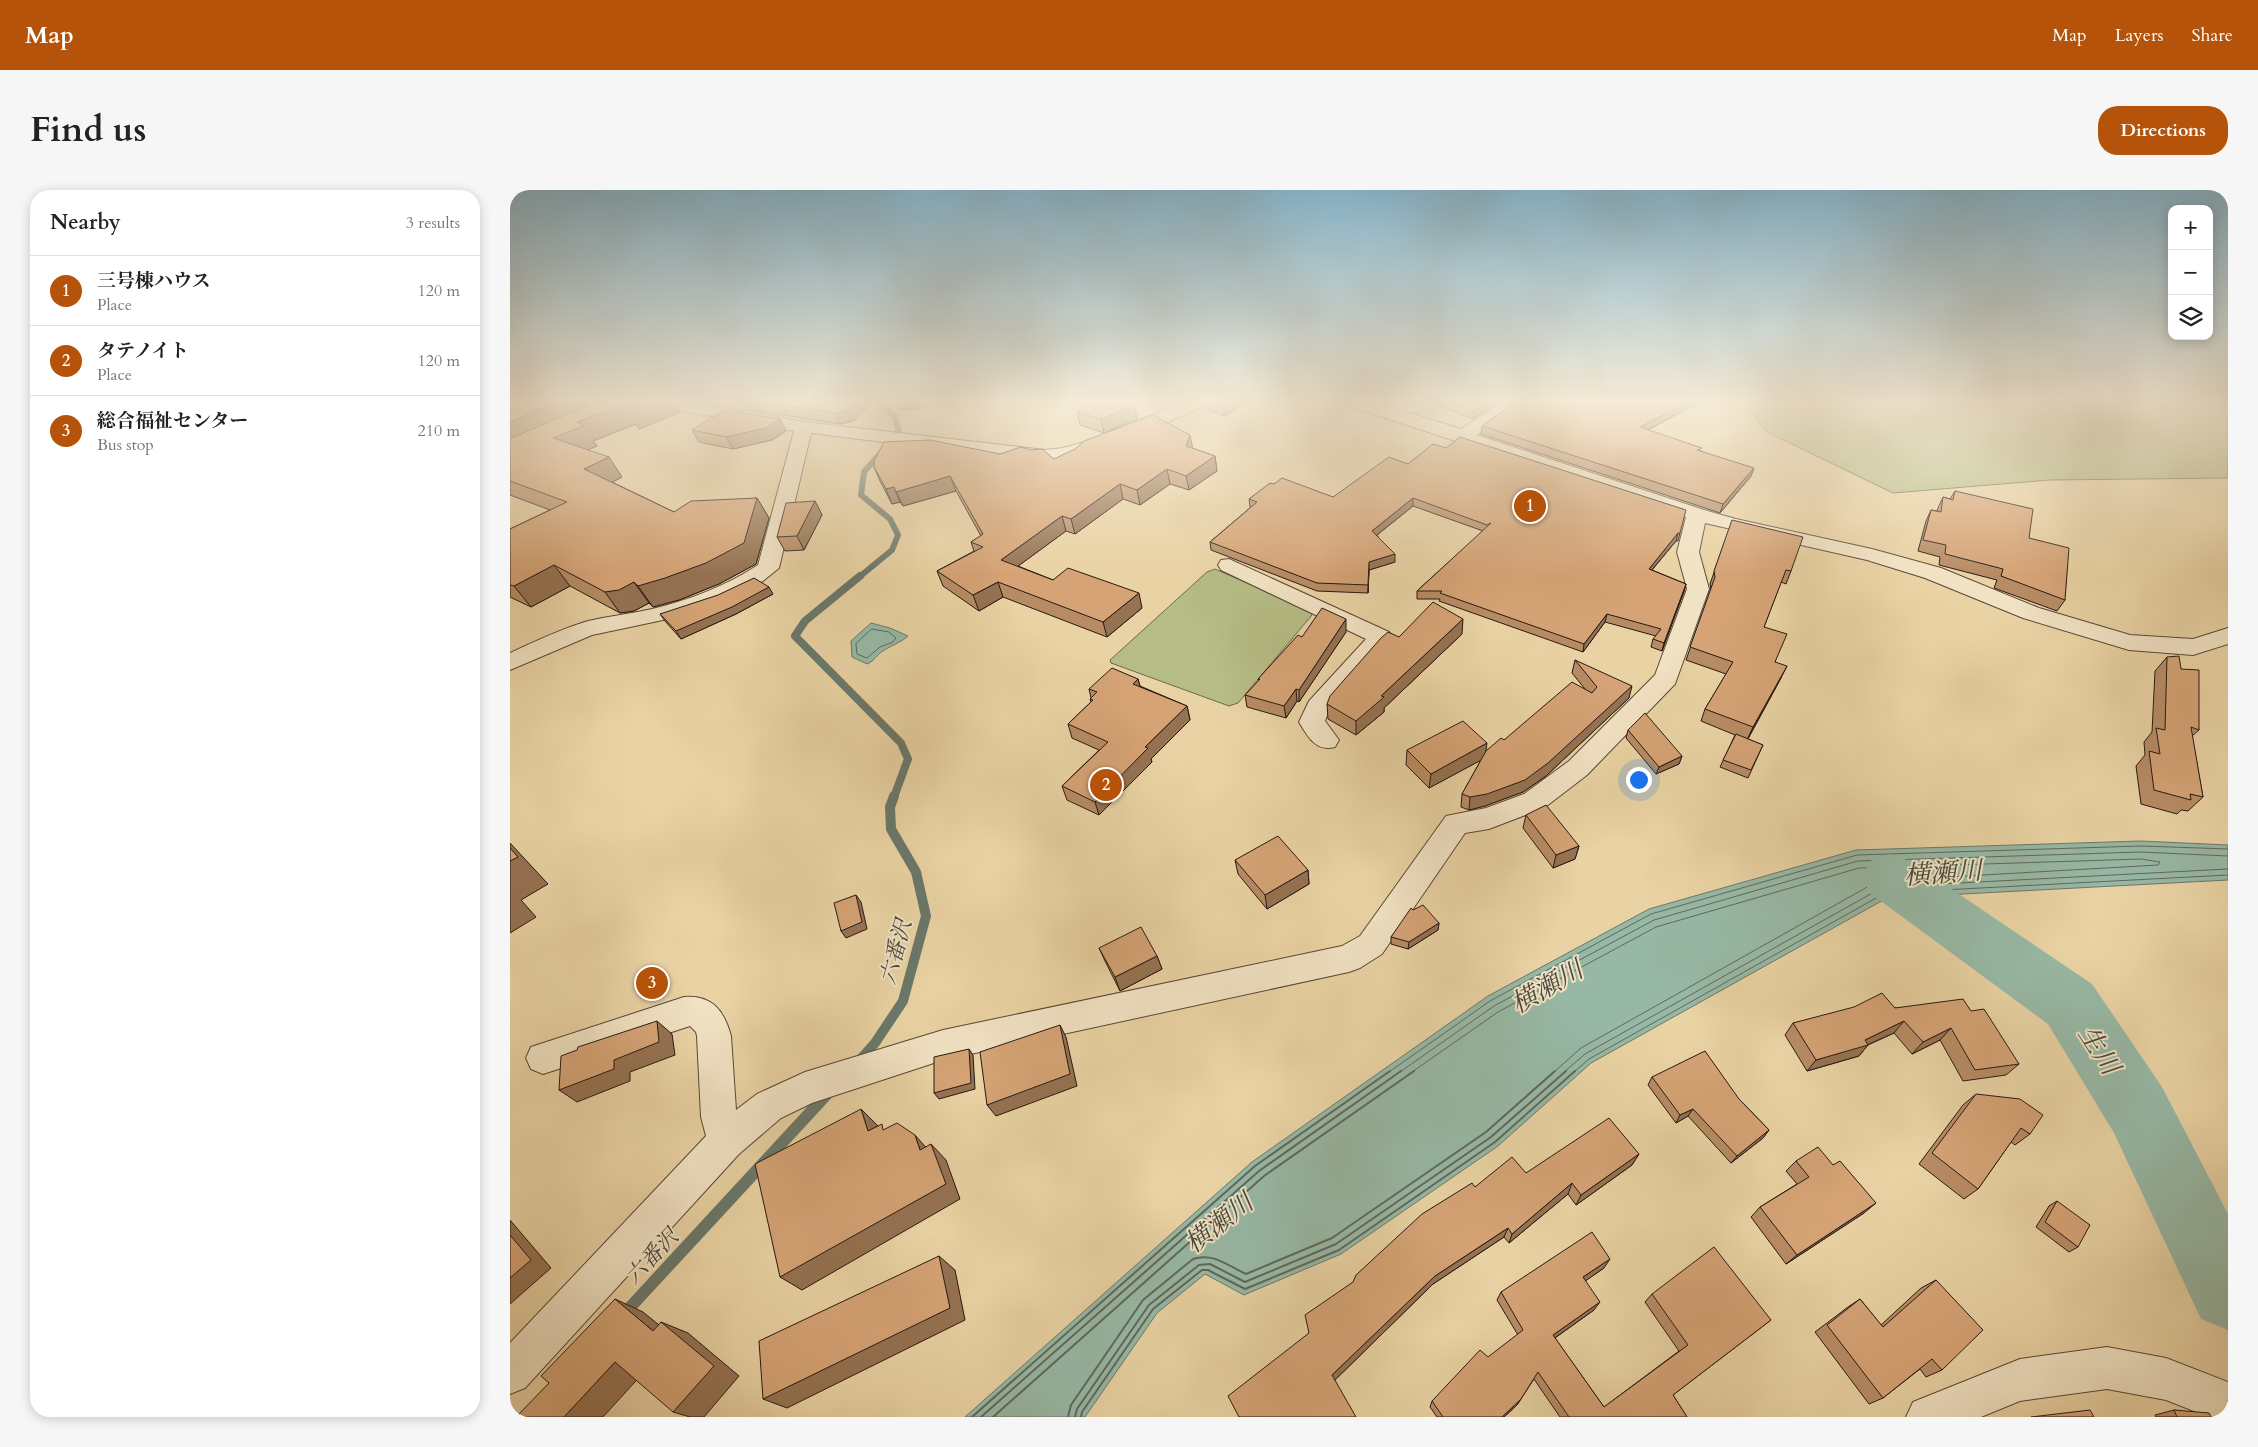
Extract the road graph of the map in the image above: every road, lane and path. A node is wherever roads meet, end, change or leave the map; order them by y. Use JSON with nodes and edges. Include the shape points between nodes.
{"nodes":[{"id":1,"x":796,"y":459,"type":"edge"},
{"id":2,"x":1533,"y":459,"type":"edge"},
{"id":3,"x":1697,"y":514,"type":"junction"},
{"id":4,"x":1229,"y":565,"type":"dead end"},
{"id":5,"x":2228,"y":635,"type":"edge"},
{"id":6,"x":510,"y":662,"type":"edge"},
{"id":7,"x":1326,"y":740,"type":"dead end"},
{"id":8,"x":543,"y":1058,"type":"dead end"},
{"id":9,"x":726,"y":1142,"type":"junction"},
{"id":10,"x":510,"y":1373,"type":"edge"},
{"id":11,"x":2211,"y":1404,"type":"edge"},
{"id":12,"x":1928,"y":1417,"type":"edge"}],
"edges":[{"from":1,"to":6,"type":"street","via":[[768,568],[750,580],[707,598],[656,615],[595,627]]},
{"from":2,"to":3,"type":"street"},
{"from":3,"to":5,"type":"street","via":[[1872,555],[1933,573],[2031,613],[2129,642],[2193,647]]},
{"from":3,"to":9,"type":"street","via":[[1688,552],[1698,589],[1666,678],[1578,768],[1534,801],[1489,818],[1456,824],[1371,945],[1349,958],[943,1045],[893,1059],[805,1088],[769,1106]]},
{"from":4,"to":7,"type":"street","via":[[1381,637],[1318,707],[1312,722]]},
{"from":8,"to":9,"type":"street","via":[[684,1012],[697,1011],[711,1024],[714,1036],[719,1116]]},
{"from":9,"to":10,"type":"street"},
{"from":11,"to":12,"type":"street","via":[[2166,1379],[2107,1368],[2020,1380]]}]}
